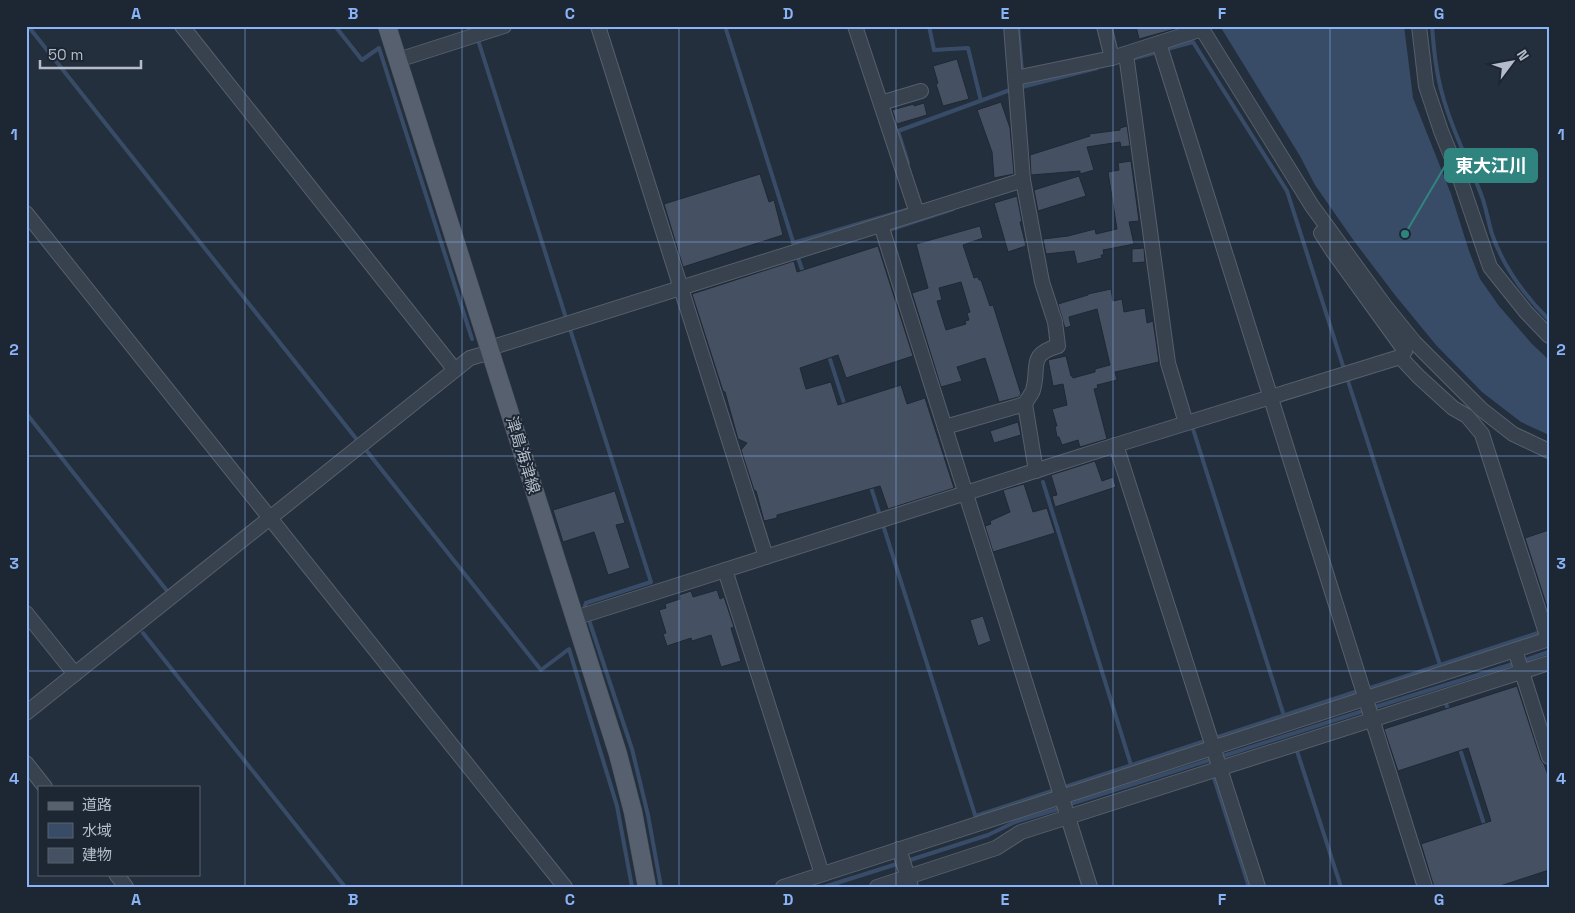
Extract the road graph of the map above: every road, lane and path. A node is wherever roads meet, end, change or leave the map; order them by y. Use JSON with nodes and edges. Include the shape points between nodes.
{"nodes":[{"id":1,"x":182,"y":26,"type":"edge"},
{"id":2,"x":387,"y":26,"type":"edge"},
{"id":3,"x":504,"y":26,"type":"edge"},
{"id":4,"x":598,"y":26,"type":"edge"},
{"id":5,"x":855,"y":26,"type":"edge"},
{"id":6,"x":1012,"y":26,"type":"edge"},
{"id":7,"x":1104,"y":26,"type":"edge"},
{"id":8,"x":1419,"y":26,"type":"edge"},
{"id":9,"x":1202,"y":28,"type":"edge"},
{"id":10,"x":1159,"y":43,"type":"junction"},
{"id":11,"x":1119,"y":56,"type":"junction"},
{"id":12,"x":398,"y":60,"type":"junction"},
{"id":13,"x":1016,"y":78,"type":"junction"},
{"id":14,"x":921,"y":91,"type":"dead end"},
{"id":15,"x":881,"y":103,"type":"junction"},
{"id":16,"x":1023,"y":180,"type":"junction"},
{"id":17,"x":1312,"y":206,"type":"junction"},
{"id":18,"x":26,"y":213,"type":"edge"},
{"id":19,"x":917,"y":213,"type":"junction"},
{"id":20,"x":881,"y":225,"type":"junction"},
{"id":21,"x":681,"y":288,"type":"junction"},
{"id":22,"x":1549,"y":336,"type":"edge"},
{"id":23,"x":490,"y":350,"type":"junction"},
{"id":24,"x":1403,"y":354,"type":"junction"},
{"id":25,"x":455,"y":370,"type":"junction"},
{"id":26,"x":1270,"y":397,"type":"junction"},
{"id":27,"x":1473,"y":402,"type":"junction"},
{"id":28,"x":1025,"y":404,"type":"junction"},
{"id":29,"x":1186,"y":423,"type":"junction"},
{"id":30,"x":945,"y":427,"type":"junction"},
{"id":31,"x":1116,"y":445,"type":"junction"},
{"id":32,"x":1549,"y":451,"type":"edge"},
{"id":33,"x":1036,"y":470,"type":"junction"},
{"id":34,"x":966,"y":493,"type":"junction"},
{"id":35,"x":270,"y":518,"type":"junction"},
{"id":36,"x":766,"y":557,"type":"junction"},
{"id":37,"x":725,"y":570,"type":"junction"},
{"id":38,"x":26,"y":614,"type":"edge"},
{"id":39,"x":575,"y":618,"type":"junction"},
{"id":40,"x":1549,"y":639,"type":"edge"},
{"id":41,"x":1518,"y":662,"type":"junction"},
{"id":42,"x":1549,"y":663,"type":"edge"},
{"id":43,"x":75,"y":674,"type":"junction"},
{"id":44,"x":1368,"y":710,"type":"junction"},
{"id":45,"x":26,"y":712,"type":"edge"},
{"id":46,"x":1214,"y":749,"type":"junction"},
{"id":47,"x":1549,"y":757,"type":"edge"},
{"id":48,"x":26,"y":763,"type":"edge"},
{"id":49,"x":1219,"y":767,"type":"junction"},
{"id":50,"x":45,"y":786,"type":"edge"},
{"id":51,"x":1062,"y":798,"type":"junction"},
{"id":52,"x":1067,"y":816,"type":"junction"},
{"id":53,"x":900,"y":852,"type":"junction"},
{"id":54,"x":822,"y":874,"type":"junction"},
{"id":55,"x":118,"y":876,"type":"edge"},
{"id":56,"x":908,"y":879,"type":"edge"},
{"id":57,"x":126,"y":887,"type":"edge"},
{"id":58,"x":565,"y":887,"type":"edge"},
{"id":59,"x":647,"y":887,"type":"edge"},
{"id":60,"x":783,"y":887,"type":"edge"},
{"id":61,"x":877,"y":887,"type":"edge"},
{"id":62,"x":1090,"y":887,"type":"edge"},
{"id":63,"x":1258,"y":887,"type":"edge"},
{"id":64,"x":1425,"y":887,"type":"edge"}],
"edges":[{"from":1,"to":25,"type":"street"},
{"from":2,"to":12,"type":"main road","name":"津島海津線"},
{"from":3,"to":12,"type":"street"},
{"from":4,"to":21,"type":"street"},
{"from":5,"to":15,"type":"street"},
{"from":6,"to":13,"type":"street"},
{"from":7,"to":11,"type":"street"},
{"from":8,"to":22,"type":"street","via":[[1426,86],[1490,267]]},
{"from":9,"to":10,"type":"street"},
{"from":9,"to":17,"type":"street"},
{"from":10,"to":11,"type":"street"},
{"from":10,"to":26,"type":"street"},
{"from":11,"to":13,"type":"street"},
{"from":11,"to":29,"type":"street","via":[[1168,363]]},
{"from":12,"to":23,"type":"main road","name":"津島海津線"},
{"from":13,"to":16,"type":"street"},
{"from":14,"to":15,"type":"street"},
{"from":15,"to":19,"type":"street"},
{"from":16,"to":19,"type":"street"},
{"from":16,"to":28,"type":"street","via":[[1058,346],[1039,355],[1033,390]]},
{"from":17,"to":24,"type":"street","via":[[1313,218],[1332,250]]},
{"from":17,"to":27,"type":"street","via":[[1415,343]]},
{"from":18,"to":35,"type":"street"},
{"from":19,"to":20,"type":"street"},
{"from":20,"to":21,"type":"street"},
{"from":20,"to":30,"type":"street"},
{"from":21,"to":23,"type":"street"},
{"from":21,"to":36,"type":"street"},
{"from":23,"to":25,"type":"street","via":[[470,358]]},
{"from":23,"to":39,"type":"main road","name":"津島海津線"},
{"from":24,"to":26,"type":"street"},
{"from":24,"to":27,"type":"street","via":[[1460,397]]},
{"from":24,"to":40,"type":"street","via":[[1419,377],[1466,416],[1482,434]]},
{"from":25,"to":35,"type":"street"},
{"from":26,"to":29,"type":"street"},
{"from":26,"to":44,"type":"street"},
{"from":27,"to":32,"type":"street","via":[[1513,434]]},
{"from":28,"to":30,"type":"street"},
{"from":28,"to":33,"type":"street"},
{"from":29,"to":31,"type":"street"},
{"from":30,"to":34,"type":"street"},
{"from":31,"to":33,"type":"street"},
{"from":31,"to":46,"type":"street"},
{"from":33,"to":34,"type":"street"},
{"from":34,"to":36,"type":"street"},
{"from":34,"to":51,"type":"street"},
{"from":35,"to":43,"type":"street"},
{"from":35,"to":58,"type":"street"},
{"from":36,"to":37,"type":"street"},
{"from":37,"to":39,"type":"street"},
{"from":37,"to":54,"type":"street"},
{"from":38,"to":43,"type":"street"},
{"from":39,"to":59,"type":"main road","name":"津島海津線","via":[[618,754]]},
{"from":40,"to":41,"type":"street"},
{"from":41,"to":42,"type":"street"},
{"from":41,"to":44,"type":"street"},
{"from":41,"to":44,"type":"street"},
{"from":41,"to":47,"type":"street"},
{"from":43,"to":45,"type":"street"},
{"from":44,"to":46,"type":"street"},
{"from":44,"to":49,"type":"street"},
{"from":44,"to":64,"type":"street"},
{"from":46,"to":49,"type":"street"},
{"from":46,"to":51,"type":"street"},
{"from":48,"to":50,"type":"street"},
{"from":49,"to":52,"type":"street"},
{"from":49,"to":63,"type":"street"},
{"from":51,"to":52,"type":"street"},
{"from":51,"to":53,"type":"street"},
{"from":52,"to":56,"type":"street","via":[[1020,832],[996,848]]},
{"from":52,"to":62,"type":"street"},
{"from":53,"to":54,"type":"street"},
{"from":53,"to":56,"type":"street"},
{"from":54,"to":60,"type":"street"},
{"from":55,"to":57,"type":"street"},
{"from":56,"to":61,"type":"street"}]}
